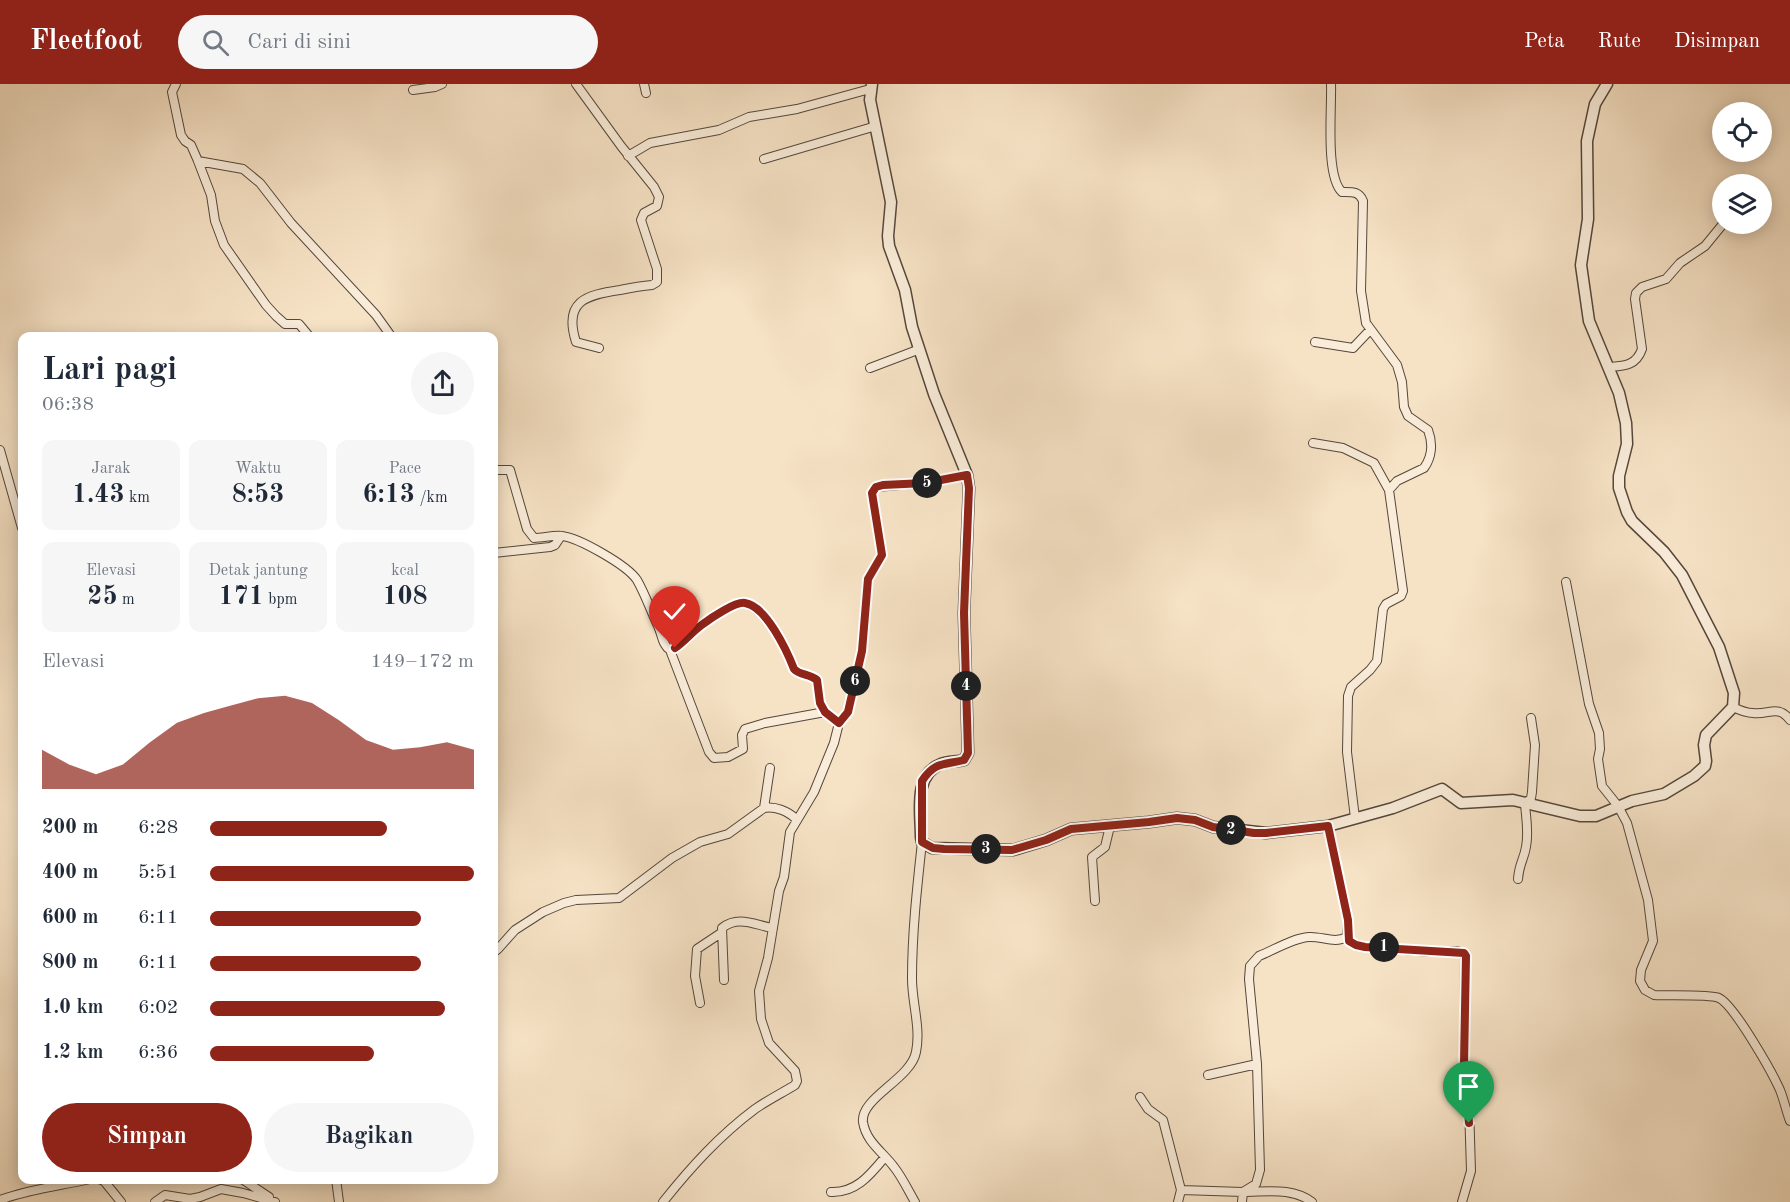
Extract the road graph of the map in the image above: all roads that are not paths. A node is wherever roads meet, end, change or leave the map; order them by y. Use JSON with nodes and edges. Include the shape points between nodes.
{"nodes":[{"id":1,"x":176,"y":84,"type":"edge"},
{"id":2,"x":442,"y":84,"type":"edge"},
{"id":3,"x":576,"y":84,"type":"edge"},
{"id":4,"x":1331,"y":84,"type":"edge"},
{"id":5,"x":1607,"y":84,"type":"edge"},
{"id":6,"x":871,"y":86,"type":"edge"},
{"id":7,"x":413,"y":90,"type":"dead end"},
{"id":8,"x":876,"y":126,"type":"junction"},
{"id":9,"x":628,"y":156,"type":"junction"},
{"id":10,"x":764,"y":159,"type":"dead end"},
{"id":11,"x":198,"y":161,"type":"junction"},
{"id":12,"x":1716,"y":234,"type":"edge"},
{"id":13,"x":1370,"y":330,"type":"junction"},
{"id":14,"x":306,"y":332,"type":"edge"},
{"id":15,"x":388,"y":332,"type":"edge"},
{"id":16,"x":1315,"y":342,"type":"dead end"},
{"id":17,"x":599,"y":348,"type":"dead end"},
{"id":18,"x":920,"y":349,"type":"junction"},
{"id":19,"x":1609,"y":367,"type":"junction"},
{"id":20,"x":870,"y":368,"type":"dead end"},
{"id":21,"x":1313,"y":443,"type":"dead end"},
{"id":22,"x":0,"y":450,"type":"edge"},
{"id":23,"x":498,"y":470,"type":"edge"},
{"id":24,"x":967,"y":475,"type":"junction"},
{"id":25,"x":1389,"y":489,"type":"junction"},
{"id":26,"x":18,"y":514,"type":"edge"},
{"id":27,"x":561,"y":536,"type":"junction"},
{"id":28,"x":498,"y":553,"type":"edge"},
{"id":29,"x":1566,"y":582,"type":"dead end"},
{"id":30,"x":670,"y":650,"type":"junction"},
{"id":31,"x":1733,"y":707,"type":"junction"},
{"id":32,"x":825,"y":712,"type":"junction"},
{"id":33,"x":1531,"y":718,"type":"dead end"},
{"id":34,"x":1790,"y":720,"type":"edge"},
{"id":35,"x":839,"y":723,"type":"junction"},
{"id":36,"x":770,"y":768,"type":"dead end"},
{"id":37,"x":1526,"y":804,"type":"junction"},
{"id":38,"x":1618,"y":806,"type":"junction"},
{"id":39,"x":764,"y":808,"type":"junction"},
{"id":40,"x":1355,"y":818,"type":"junction"},
{"id":41,"x":796,"y":819,"type":"junction"},
{"id":42,"x":1110,"y":826,"type":"junction"},
{"id":43,"x":1328,"y":826,"type":"junction"},
{"id":44,"x":922,"y":842,"type":"junction"},
{"id":45,"x":1518,"y":879,"type":"dead end"},
{"id":46,"x":1095,"y":902,"type":"dead end"},
{"id":47,"x":773,"y":928,"type":"junction"},
{"id":48,"x":721,"y":933,"type":"junction"},
{"id":49,"x":1347,"y":937,"type":"junction"},
{"id":50,"x":498,"y":950,"type":"edge"},
{"id":51,"x":724,"y":980,"type":"dead end"},
{"id":52,"x":700,"y":1003,"type":"dead end"},
{"id":53,"x":1257,"y":1064,"type":"junction"},
{"id":54,"x":1208,"y":1075,"type":"dead end"},
{"id":55,"x":1140,"y":1098,"type":"dead end"},
{"id":56,"x":1790,"y":1121,"type":"edge"},
{"id":57,"x":885,"y":1157,"type":"junction"},
{"id":58,"x":63,"y":1184,"type":"edge"},
{"id":59,"x":106,"y":1184,"type":"edge"},
{"id":60,"x":249,"y":1184,"type":"edge"},
{"id":61,"x":337,"y":1184,"type":"edge"},
{"id":62,"x":1181,"y":1191,"type":"junction"},
{"id":63,"x":831,"y":1192,"type":"dead end"},
{"id":64,"x":1243,"y":1192,"type":"junction"},
{"id":65,"x":0,"y":1200,"type":"edge"},
{"id":66,"x":121,"y":1202,"type":"edge"},
{"id":67,"x":155,"y":1202,"type":"edge"},
{"id":68,"x":276,"y":1202,"type":"edge"},
{"id":69,"x":339,"y":1202,"type":"edge"},
{"id":70,"x":663,"y":1202,"type":"edge"},
{"id":71,"x":915,"y":1202,"type":"edge"},
{"id":72,"x":1178,"y":1202,"type":"edge"},
{"id":73,"x":1242,"y":1202,"type":"edge"},
{"id":74,"x":1312,"y":1202,"type":"edge"},
{"id":75,"x":1462,"y":1202,"type":"edge"}],
"edges":[{"from":1,"to":11,"type":"street","via":[[172,92],[181,135]]},
{"from":2,"to":7,"type":"street"},
{"from":3,"to":9,"type":"street"},
{"from":4,"to":13,"type":"street","via":[[1334,180],[1342,192],[1356,192],[1363,201],[1361,291]]},
{"from":5,"to":19,"type":"street","via":[[1595,104],[1587,141],[1588,219],[1581,265],[1592,333]]},
{"from":6,"to":8,"type":"street"},
{"from":6,"to":9,"type":"street","via":[[797,110],[748,117],[719,130],[650,143]]},
{"from":8,"to":10,"type":"street"},
{"from":8,"to":18,"type":"street","via":[[891,202],[889,246]]},
{"from":9,"to":17,"type":"street","via":[[659,197],[657,206],[644,213],[641,220],[658,280],[652,285],[594,294],[579,302],[572,324],[576,342]]},
{"from":11,"to":14,"type":"street","via":[[211,195],[215,221],[231,255],[276,316],[285,324],[299,324]]},
{"from":11,"to":15,"type":"street","via":[[243,169],[260,183]]},
{"from":12,"to":19,"type":"street","via":[[1666,279],[1636,293],[1642,349],[1627,366]]},
{"from":13,"to":16,"type":"street","via":[[1353,348]]},
{"from":13,"to":25,"type":"street","via":[[1397,365],[1408,416],[1428,430],[1431,437],[1424,468]]},
{"from":18,"to":20,"type":"street"},
{"from":18,"to":24,"type":"street"},
{"from":19,"to":31,"type":"street","via":[[1622,401],[1628,434],[1619,476],[1622,501],[1632,521],[1682,576],[1719,647],[1734,693]]},
{"from":21,"to":25,"type":"street","via":[[1343,447],[1374,463]]},
{"from":22,"to":26,"type":"street"},
{"from":23,"to":27,"type":"street","via":[[510,470],[531,535]]},
{"from":24,"to":35,"type":"street","via":[[883,485],[872,493],[882,555],[868,579],[862,651],[848,712]]},
{"from":24,"to":44,"type":"street","via":[[964,613],[968,753],[964,760],[939,765],[922,781]]},
{"from":25,"to":40,"type":"street","via":[[1403,591],[1383,609],[1377,661],[1351,687],[1348,696],[1347,752]]},
{"from":27,"to":28,"type":"street","via":[[550,547]]},
{"from":27,"to":30,"type":"street","via":[[605,554],[629,571]]},
{"from":29,"to":38,"type":"street","via":[[1589,704],[1599,733],[1602,786]]},
{"from":30,"to":32,"type":"street","via":[[702,624],[736,604],[749,604],[772,626],[794,669],[817,680]]},
{"from":30,"to":32,"type":"street","via":[[714,758],[728,757],[743,749],[745,729]]},
{"from":31,"to":34,"type":"street","via":[[1754,714],[1779,711]]},
{"from":31,"to":38,"type":"street","via":[[1706,735],[1706,761],[1700,771],[1664,794]]},
{"from":32,"to":35,"type":"street"},
{"from":33,"to":37,"type":"street","via":[[1535,746],[1532,795]]},
{"from":35,"to":41,"type":"street","via":[[814,792]]},
{"from":36,"to":39,"type":"street"},
{"from":37,"to":38,"type":"street","via":[[1589,816]]},
{"from":37,"to":40,"type":"street","via":[[1513,800],[1461,803],[1442,789]]},
{"from":37,"to":45,"type":"street","via":[[1527,844]]},
{"from":38,"to":56,"type":"street","via":[[1627,823],[1653,927],[1652,948],[1641,970],[1642,986],[1654,995],[1713,996],[1726,1003],[1774,1079]]},
{"from":39,"to":41,"type":"street","via":[[783,810]]},
{"from":39,"to":50,"type":"street","via":[[734,830],[700,842],[672,858],[619,898],[576,900],[543,912],[514,930]]},
{"from":40,"to":43,"type":"street"},
{"from":41,"to":47,"type":"street","via":[[790,832]]},
{"from":42,"to":43,"type":"street","via":[[1177,818],[1254,833]]},
{"from":42,"to":44,"type":"street","via":[[1071,829],[1012,850],[944,849]]},
{"from":42,"to":46,"type":"street","via":[[1105,847],[1091,858]]},
{"from":43,"to":49,"type":"street","via":[[1348,920]]},
{"from":44,"to":57,"type":"street","via":[[912,981],[916,1051],[903,1075],[870,1104],[863,1119],[869,1137]]},
{"from":47,"to":48,"type":"street","via":[[734,921]]},
{"from":47,"to":70,"type":"street","via":[[759,991],[761,1019],[771,1047],[795,1071],[797,1081],[728,1131]]},
{"from":48,"to":51,"type":"street"},
{"from":48,"to":52,"type":"street","via":[[697,949],[695,976]]},
{"from":49,"to":53,"type":"street","via":[[1308,937],[1254,960],[1249,979]]},
{"from":49,"to":75,"type":"street","via":[[1365,947],[1457,951],[1466,956],[1464,1064],[1471,1171]]},
{"from":53,"to":54,"type":"street"},
{"from":53,"to":64,"type":"street","via":[[1260,1170],[1256,1184]]},
{"from":55,"to":62,"type":"street","via":[[1163,1120]]},
{"from":57,"to":63,"type":"street","via":[[851,1190]]},
{"from":57,"to":71,"type":"street"},
{"from":58,"to":65,"type":"street"},
{"from":59,"to":66,"type":"street"},
{"from":60,"to":68,"type":"street"},
{"from":61,"to":69,"type":"street"},
{"from":62,"to":64,"type":"street"},
{"from":62,"to":72,"type":"street"},
{"from":64,"to":73,"type":"street"},
{"from":64,"to":74,"type":"street","via":[[1299,1193]]},
{"from":67,"to":68,"type":"street","via":[[165,1195],[200,1197],[221,1189]]}]}
